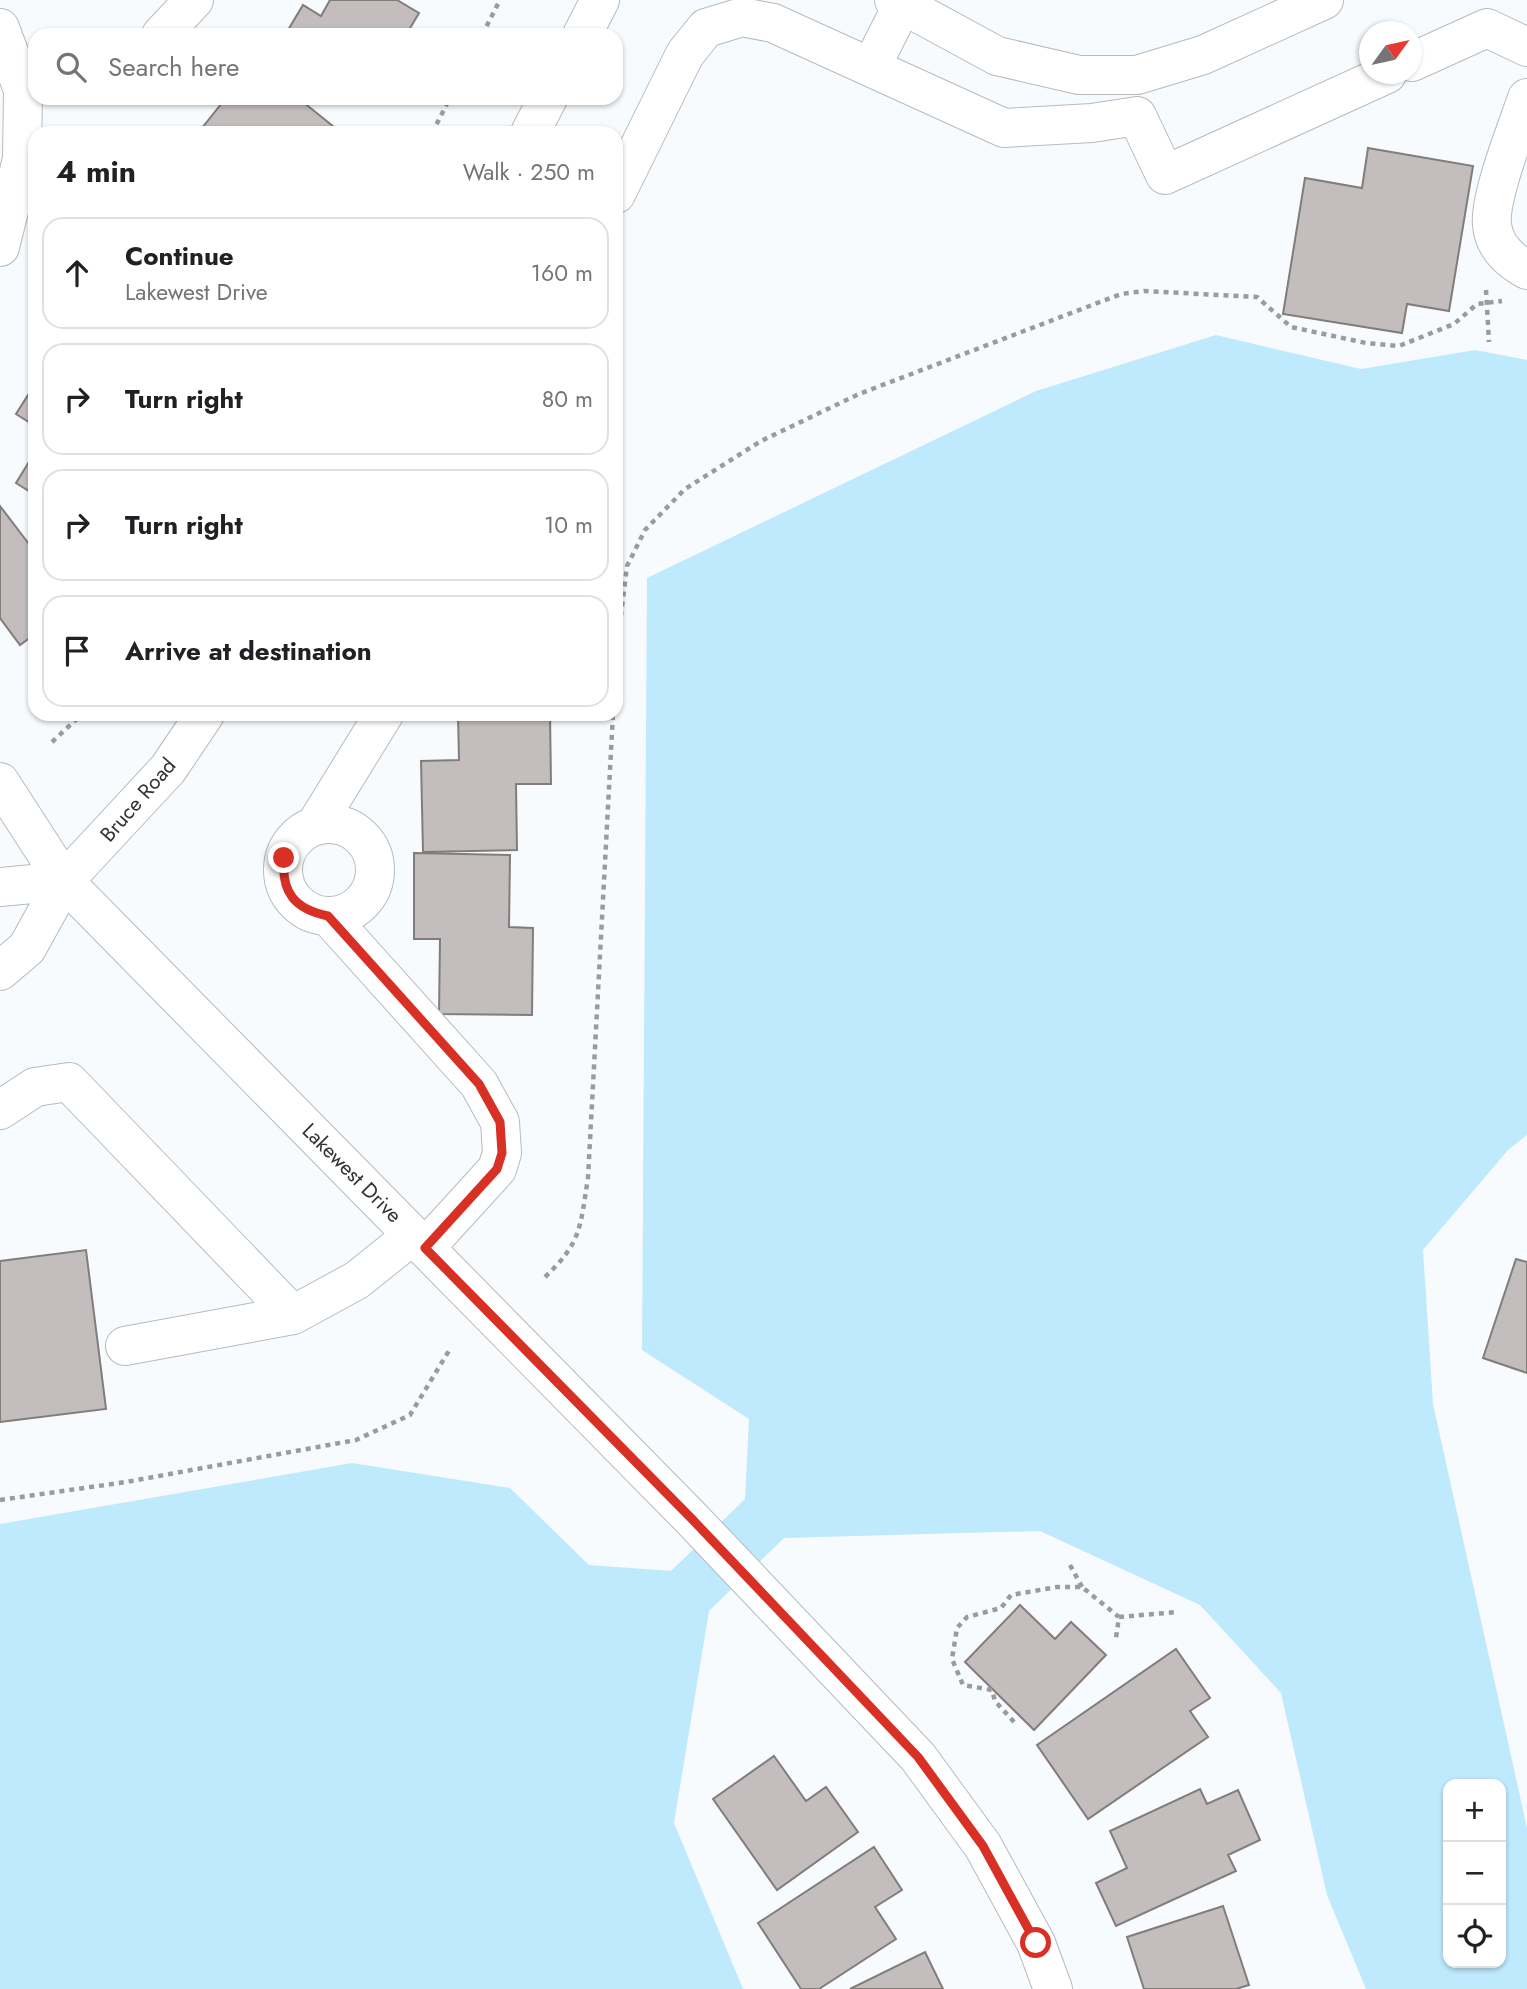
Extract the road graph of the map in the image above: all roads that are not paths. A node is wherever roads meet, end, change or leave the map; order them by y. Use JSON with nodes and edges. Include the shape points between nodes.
{"nodes":[{"id":1,"x":194,"y":0,"type":"edge"},
{"id":2,"x":600,"y":0,"type":"edge"},
{"id":3,"x":1324,"y":0,"type":"edge"},
{"id":4,"x":901,"y":2,"type":"edge"},
{"id":5,"x":1481,"y":14,"type":"edge"},
{"id":6,"x":0,"y":28,"type":"edge"},
{"id":7,"x":168,"y":28,"type":"edge"},
{"id":8,"x":586,"y":28,"type":"edge"},
{"id":9,"x":1527,"y":47,"type":"edge"},
{"id":10,"x":1422,"y":55,"type":"edge"},
{"id":11,"x":871,"y":67,"type":"junction"},
{"id":12,"x":1137,"y":75,"type":"junction"},
{"id":13,"x":1365,"y":84,"type":"edge"},
{"id":14,"x":28,"y":87,"type":"edge"},
{"id":15,"x":1527,"y":98,"type":"edge"},
{"id":16,"x":28,"y":99,"type":"edge"},
{"id":17,"x":544,"y":105,"type":"edge"},
{"id":18,"x":1137,"y":116,"type":"junction"},
{"id":19,"x":534,"y":126,"type":"edge"},
{"id":20,"x":623,"y":180,"type":"edge"},
{"id":21,"x":0,"y":247,"type":"edge"},
{"id":22,"x":1517,"y":285,"type":"edge"},
{"id":23,"x":200,"y":721,"type":"edge"},
{"id":24,"x":380,"y":721,"type":"edge"},
{"id":25,"x":0,"y":782,"type":"edge"},
{"id":26,"x":315,"y":826,"type":"junction"},
{"id":27,"x":64,"y":881,"type":"junction"},
{"id":28,"x":0,"y":887,"type":"edge"},
{"id":29,"x":328,"y":916,"type":"junction"},
{"id":30,"x":0,"y":971,"type":"edge"},
{"id":31,"x":0,"y":1110,"type":"edge"},
{"id":32,"x":419,"y":1242,"type":"junction"},
{"id":33,"x":293,"y":1315,"type":"junction"},
{"id":34,"x":125,"y":1346,"type":"dead end"},
{"id":35,"x":1053,"y":1989,"type":"edge"}],
"edges":[{"from":1,"to":7,"type":"street"},
{"from":2,"to":8,"type":"street"},
{"from":3,"to":12,"type":"street","via":[[1203,55]]},
{"from":4,"to":11,"type":"street"},
{"from":4,"to":12,"type":"street","via":[[997,55],[1079,75]]},
{"from":5,"to":9,"type":"street"},
{"from":5,"to":10,"type":"street"},
{"from":6,"to":14,"type":"street"},
{"from":11,"to":18,"type":"street","via":[[1003,128]]},
{"from":11,"to":20,"type":"street","via":[[773,23],[742,17],[706,28],[685,54]]},
{"from":12,"to":18,"type":"street"},
{"from":13,"to":18,"type":"street","via":[[1165,175]]},
{"from":15,"to":22,"type":"street","via":[[1492,211],[1492,226],[1504,254],[1516,264]]},
{"from":16,"to":21,"type":"street","via":[[22,159]]},
{"from":17,"to":19,"type":"street"},
{"from":23,"to":27,"type":"street","name":"Bruce Road","via":[[168,769]]},
{"from":24,"to":26,"type":"street"},
{"from":25,"to":27,"type":"street","name":"Lakewest Drive"},
{"from":26,"to":29,"type":"street","via":[[291,844],[283,874],[297,903]]},
{"from":26,"to":29,"type":"street","via":[[344,826],[356,832],[373,856],[375,873],[360,904]]},
{"from":27,"to":28,"type":"street"},
{"from":27,"to":30,"type":"street","name":"Bruce Road","via":[[27,948]]},
{"from":27,"to":32,"type":"street","name":"Lakewest Drive"},
{"from":29,"to":32,"type":"street","via":[[479,1084],[500,1122],[502,1153],[497,1169]]},
{"from":31,"to":33,"type":"street","via":[[35,1087],[69,1082]]},
{"from":32,"to":33,"type":"street"},
{"from":32,"to":35,"type":"street","name":"Lakewest Drive","via":[[918,1757],[983,1846],[1036,1943]]},
{"from":33,"to":34,"type":"street"}]}
